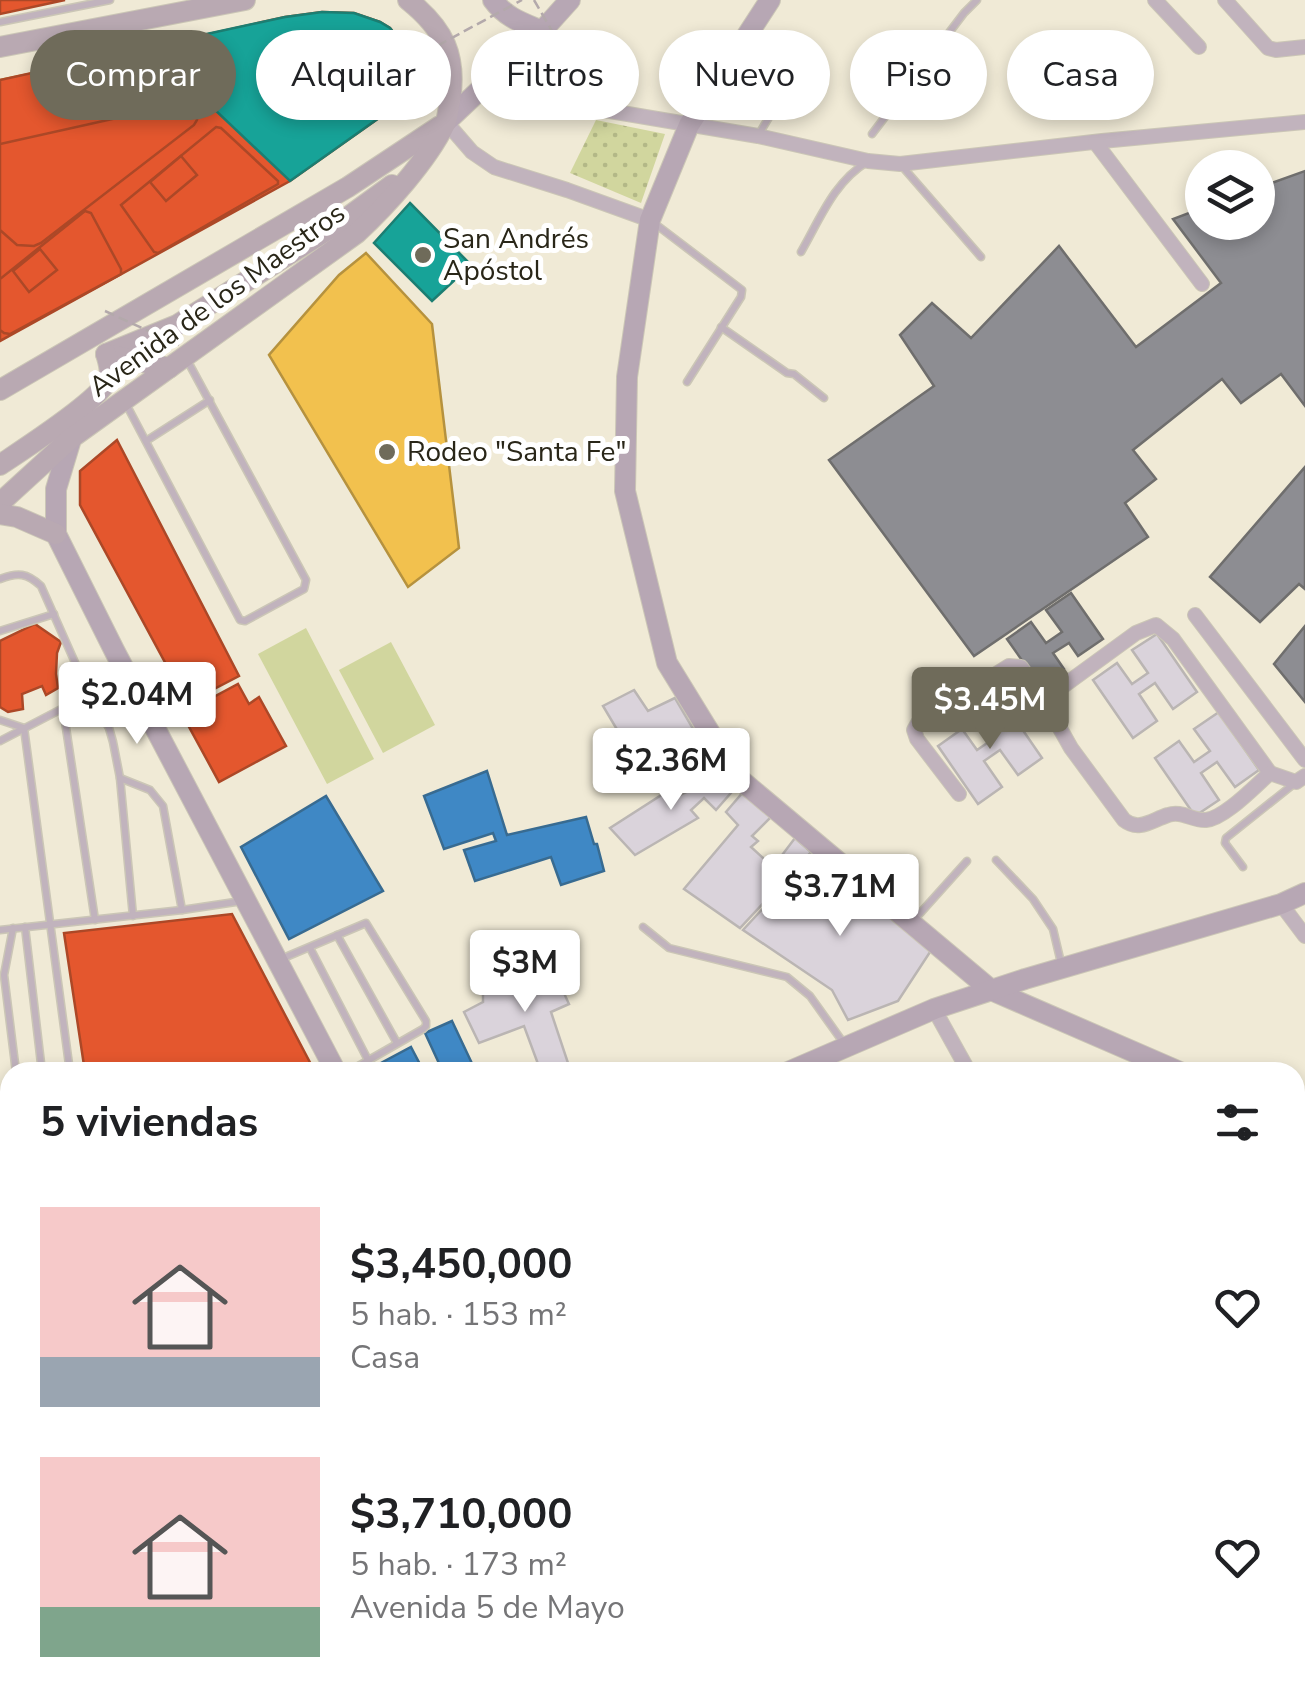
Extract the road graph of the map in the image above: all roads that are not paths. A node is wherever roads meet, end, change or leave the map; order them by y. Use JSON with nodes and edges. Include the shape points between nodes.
{"nodes":[{"id":1,"x":110,"y":0,"type":"edge"},
{"id":2,"x":245,"y":0,"type":"edge"},
{"id":3,"x":408,"y":0,"type":"edge"},
{"id":4,"x":493,"y":0,"type":"edge"},
{"id":5,"x":570,"y":0,"type":"edge"},
{"id":6,"x":770,"y":0,"type":"edge"},
{"id":7,"x":977,"y":0,"type":"edge"},
{"id":8,"x":1154,"y":0,"type":"edge"},
{"id":9,"x":1224,"y":0,"type":"edge"},
{"id":10,"x":0,"y":22,"type":"edge"},
{"id":11,"x":540,"y":30,"type":"edge"},
{"id":12,"x":543,"y":30,"type":"edge"},
{"id":13,"x":0,"y":47,"type":"edge"},
{"id":14,"x":1199,"y":47,"type":"dead end"},
{"id":15,"x":1305,"y":47,"type":"edge"},
{"id":16,"x":471,"y":98,"type":"edge"},
{"id":17,"x":639,"y":116,"type":"edge"},
{"id":18,"x":768,"y":120,"type":"edge"},
{"id":19,"x":446,"y":122,"type":"junction"},
{"id":20,"x":1305,"y":122,"type":"edge"},
{"id":21,"x":689,"y":124,"type":"junction"},
{"id":22,"x":872,"y":134,"type":"dead end"},
{"id":23,"x":758,"y":136,"type":"junction"},
{"id":24,"x":1095,"y":142,"type":"junction"},
{"id":25,"x":868,"y":161,"type":"junction"},
{"id":26,"x":900,"y":164,"type":"junction"},
{"id":27,"x":416,"y":168,"type":"junction"},
{"id":28,"x":650,"y":220,"type":"junction"},
{"id":29,"x":801,"y":252,"type":"dead end"},
{"id":30,"x":982,"y":257,"type":"dead end"},
{"id":31,"x":1202,"y":284,"type":"dead end"},
{"id":32,"x":721,"y":327,"type":"junction"},
{"id":33,"x":76,"y":346,"type":"junction"},
{"id":34,"x":106,"y":354,"type":"junction"},
{"id":35,"x":178,"y":356,"type":"junction"},
{"id":36,"x":687,"y":382,"type":"dead end"},
{"id":37,"x":0,"y":390,"type":"edge"},
{"id":38,"x":824,"y":398,"type":"dead end"},
{"id":39,"x":210,"y":400,"type":"junction"},
{"id":40,"x":126,"y":402,"type":"junction"},
{"id":41,"x":83,"y":406,"type":"junction"},
{"id":42,"x":70,"y":440,"type":"junction"},
{"id":43,"x":146,"y":441,"type":"junction"},
{"id":44,"x":0,"y":465,"type":"edge"},
{"id":45,"x":0,"y":503,"type":"edge"},
{"id":46,"x":0,"y":514,"type":"edge"},
{"id":47,"x":56,"y":534,"type":"junction"},
{"id":48,"x":0,"y":579,"type":"edge"},
{"id":49,"x":54,"y":614,"type":"junction"},
{"id":50,"x":1196,"y":615,"type":"dead end"},
{"id":51,"x":0,"y":631,"type":"edge"},
{"id":52,"x":127,"y":675,"type":"junction"},
{"id":53,"x":89,"y":694,"type":"junction"},
{"id":54,"x":1044,"y":700,"type":"junction"},
{"id":55,"x":63,"y":708,"type":"junction"},
{"id":56,"x":0,"y":720,"type":"edge"},
{"id":57,"x":24,"y":728,"type":"junction"},
{"id":58,"x":0,"y":740,"type":"edge"},
{"id":59,"x":1305,"y":760,"type":"edge"},
{"id":60,"x":1270,"y":773,"type":"junction"},
{"id":61,"x":120,"y":778,"type":"junction"},
{"id":62,"x":1301,"y":779,"type":"edge"},
{"id":63,"x":959,"y":794,"type":"dead end"},
{"id":64,"x":996,"y":860,"type":"dead end"},
{"id":65,"x":966,"y":862,"type":"dead end"},
{"id":66,"x":1243,"y":868,"type":"dead end"},
{"id":67,"x":1305,"y":893,"type":"edge"},
{"id":68,"x":246,"y":900,"type":"junction"},
{"id":69,"x":1281,"y":904,"type":"junction"},
{"id":70,"x":182,"y":910,"type":"junction"},
{"id":71,"x":133,"y":916,"type":"junction"},
{"id":72,"x":94,"y":920,"type":"junction"},
{"id":73,"x":50,"y":923,"type":"junction"},
{"id":74,"x":912,"y":924,"type":"junction"},
{"id":75,"x":25,"y":927,"type":"junction"},
{"id":76,"x":13,"y":928,"type":"junction"},
{"id":77,"x":643,"y":928,"type":"dead end"},
{"id":78,"x":0,"y":930,"type":"edge"},
{"id":79,"x":337,"y":935,"type":"junction"},
{"id":80,"x":1305,"y":936,"type":"edge"},
{"id":81,"x":310,"y":948,"type":"junction"},
{"id":82,"x":278,"y":960,"type":"junction"},
{"id":83,"x":1062,"y":968,"type":"junction"},
{"id":84,"x":991,"y":990,"type":"junction"},
{"id":85,"x":934,"y":1009,"type":"junction"},
{"id":86,"x":397,"y":1044,"type":"junction"},
{"id":87,"x":846,"y":1046,"type":"junction"},
{"id":88,"x":368,"y":1060,"type":"junction"},
{"id":89,"x":15,"y":1062,"type":"edge"},
{"id":90,"x":41,"y":1062,"type":"edge"},
{"id":91,"x":69,"y":1062,"type":"edge"},
{"id":92,"x":331,"y":1062,"type":"edge"},
{"id":93,"x":365,"y":1062,"type":"edge"},
{"id":94,"x":816,"y":1062,"type":"edge"},
{"id":95,"x":963,"y":1062,"type":"edge"},
{"id":96,"x":1157,"y":1062,"type":"edge"}],
"edges":[{"from":1,"to":10,"type":"lane"},
{"from":2,"to":13,"type":"main road"},
{"from":3,"to":19,"type":"main road","via":[[445,42],[452,82]]},
{"from":4,"to":11,"type":"street","via":[[502,12]]},
{"from":5,"to":12,"type":"street","name":"Avenida de los Maestros"},
{"from":6,"to":21,"type":"street"},
{"from":7,"to":22,"type":"lane"},
{"from":8,"to":14,"type":"street"},
{"from":9,"to":15,"type":"street","via":[[1268,48]]},
{"from":16,"to":19,"type":"street","name":"Avenida de los Maestros"},
{"from":17,"to":21,"type":"street"},
{"from":18,"to":23,"type":"lane"},
{"from":19,"to":27,"type":"main road","name":"Avenida de los Maestros"},
{"from":19,"to":28,"type":"street","via":[[494,168]]},
{"from":19,"to":33,"type":"main road","name":"Avenida de los Maestros"},
{"from":20,"to":24,"type":"street"},
{"from":21,"to":23,"type":"street"},
{"from":21,"to":28,"type":"street"},
{"from":23,"to":25,"type":"street"},
{"from":24,"to":26,"type":"street"},
{"from":24,"to":31,"type":"street"},
{"from":25,"to":26,"type":"street"},
{"from":25,"to":29,"type":"lane","via":[[836,189]]},
{"from":26,"to":30,"type":"lane"},
{"from":27,"to":34,"type":"main road","via":[[177,325]]},
{"from":27,"to":35,"type":"main road","name":"Avenida de los Maestros","via":[[358,234]]},
{"from":28,"to":32,"type":"lane","via":[[742,290]]},
{"from":28,"to":74,"type":"street","via":[[627,377],[626,490],[666,663],[738,777]]},
{"from":32,"to":36,"type":"lane"},
{"from":32,"to":38,"type":"lane"},
{"from":33,"to":34,"type":"main road"},
{"from":33,"to":37,"type":"main road","name":"Avenida de los Maestros"},
{"from":34,"to":35,"type":"main road"},
{"from":34,"to":41,"type":"main road","via":[[108,379]]},
{"from":35,"to":39,"type":"lane"},
{"from":35,"to":40,"type":"main road","name":"Avenida de los Maestros"},
{"from":39,"to":43,"type":"lane"},
{"from":39,"to":43,"type":"lane","via":[[306,580],[304,589],[240,620]]},
{"from":40,"to":42,"type":"main road","name":"Avenida de los Maestros"},
{"from":40,"to":43,"type":"lane"},
{"from":41,"to":42,"type":"street"},
{"from":41,"to":44,"type":"main road"},
{"from":42,"to":45,"type":"main road","name":"Avenida de los Maestros"},
{"from":42,"to":47,"type":"street","via":[[56,489]]},
{"from":46,"to":47,"type":"main road"},
{"from":47,"to":52,"type":"street"},
{"from":48,"to":49,"type":"lane","via":[[28,574]]},
{"from":49,"to":51,"type":"lane"},
{"from":49,"to":53,"type":"lane"},
{"from":50,"to":59,"type":"street"},
{"from":52,"to":53,"type":"lane"},
{"from":52,"to":68,"type":"street"},
{"from":53,"to":55,"type":"lane"},
{"from":53,"to":61,"type":"lane","via":[[109,728]]},
{"from":54,"to":60,"type":"street","via":[[1071,748],[1132,826],[1172,813],[1216,818]]},
{"from":54,"to":60,"type":"street","via":[[1156,625]]},
{"from":54,"to":63,"type":"street","via":[[1021,667],[1009,666],[918,723],[917,738]]},
{"from":55,"to":57,"type":"lane"},
{"from":55,"to":72,"type":"lane"},
{"from":56,"to":57,"type":"lane"},
{"from":57,"to":58,"type":"lane"},
{"from":57,"to":73,"type":"lane"},
{"from":60,"to":62,"type":"street"},
{"from":61,"to":70,"type":"lane","via":[[150,790],[163,806]]},
{"from":61,"to":71,"type":"lane"},
{"from":62,"to":66,"type":"lane","via":[[1226,838]]},
{"from":64,"to":83,"type":"lane","via":[[1053,929]]},
{"from":65,"to":74,"type":"lane"},
{"from":67,"to":69,"type":"street"},
{"from":68,"to":70,"type":"lane"},
{"from":68,"to":82,"type":"street"},
{"from":69,"to":80,"type":"street"},
{"from":69,"to":83,"type":"street"},
{"from":70,"to":71,"type":"lane"},
{"from":71,"to":72,"type":"lane"},
{"from":72,"to":73,"type":"lane"},
{"from":73,"to":75,"type":"lane"},
{"from":73,"to":91,"type":"lane"},
{"from":74,"to":84,"type":"street"},
{"from":75,"to":76,"type":"lane"},
{"from":75,"to":90,"type":"lane"},
{"from":76,"to":78,"type":"lane"},
{"from":76,"to":89,"type":"lane","via":[[4,975]]},
{"from":77,"to":87,"type":"lane","via":[[670,948],[787,977],[810,996]]},
{"from":79,"to":81,"type":"lane"},
{"from":79,"to":86,"type":"lane"},
{"from":79,"to":86,"type":"lane","via":[[370,926],[426,1021]]},
{"from":81,"to":82,"type":"lane"},
{"from":81,"to":88,"type":"lane"},
{"from":82,"to":92,"type":"street"},
{"from":83,"to":84,"type":"street"},
{"from":84,"to":85,"type":"street"},
{"from":84,"to":96,"type":"street"},
{"from":85,"to":87,"type":"street"},
{"from":85,"to":95,"type":"street"},
{"from":86,"to":88,"type":"lane"},
{"from":87,"to":94,"type":"street"},
{"from":88,"to":93,"type":"lane"}]}
